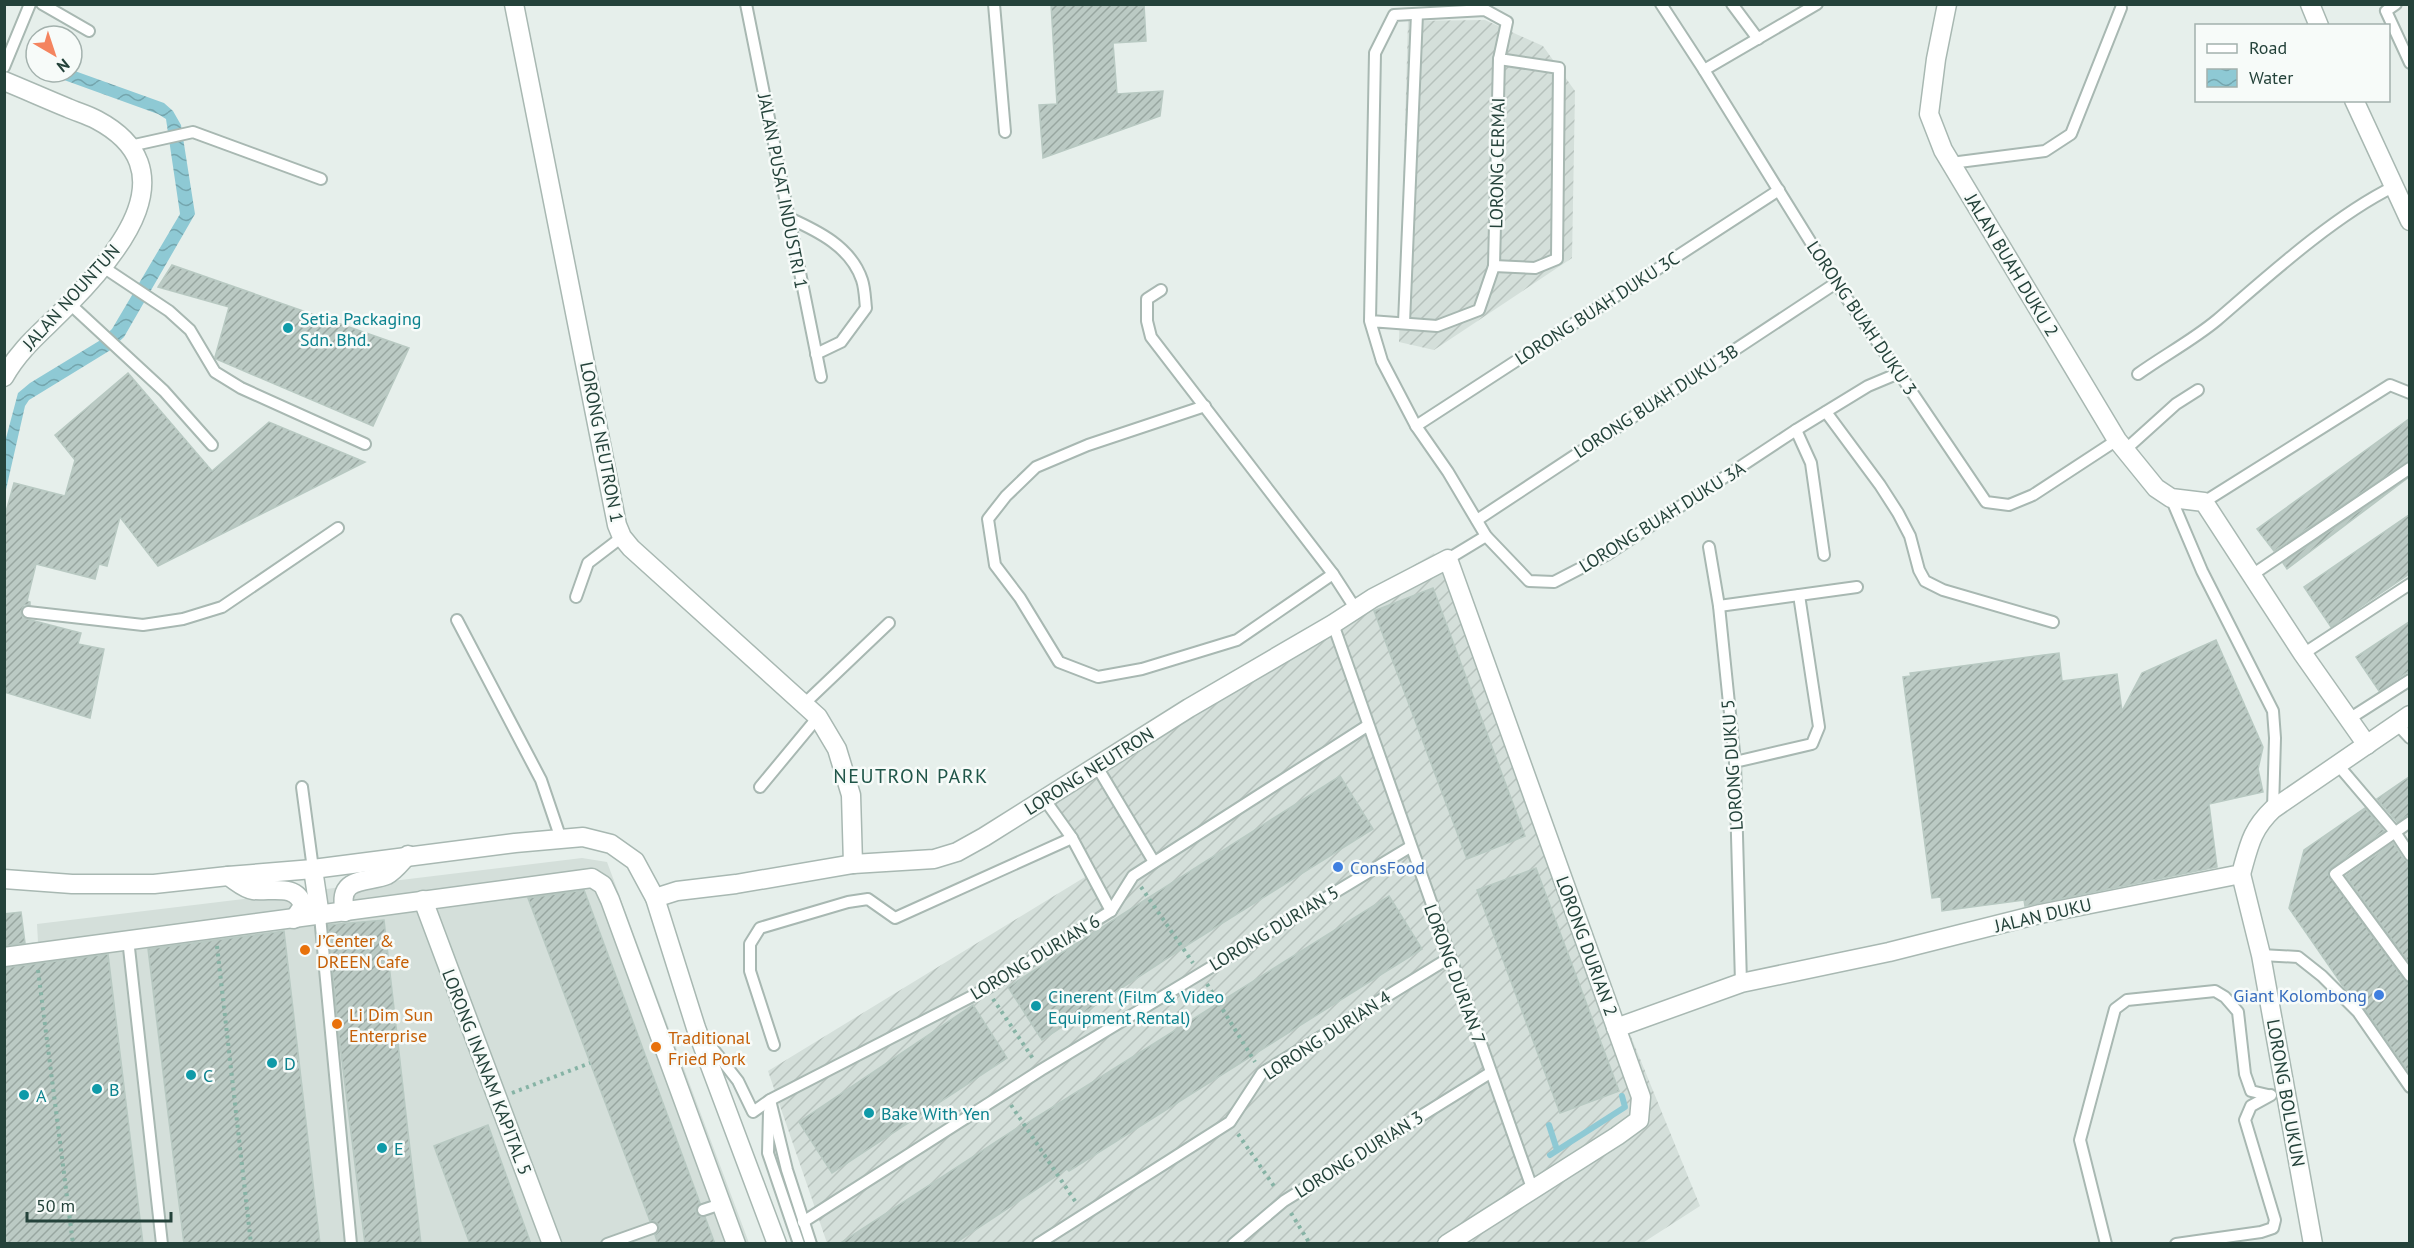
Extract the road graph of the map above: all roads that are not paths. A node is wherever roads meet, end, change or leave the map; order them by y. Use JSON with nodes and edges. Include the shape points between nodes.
{"nodes":[{"id":1,"x":30,"y":4,"type":"edge"},
{"id":2,"x":42,"y":4,"type":"edge"},
{"id":3,"x":514,"y":4,"type":"edge"},
{"id":4,"x":746,"y":4,"type":"edge"},
{"id":5,"x":994,"y":4,"type":"edge"},
{"id":6,"x":1661,"y":4,"type":"edge"},
{"id":7,"x":1732,"y":4,"type":"edge"},
{"id":8,"x":1817,"y":4,"type":"edge"},
{"id":9,"x":1947,"y":4,"type":"edge"},
{"id":10,"x":2310,"y":4,"type":"edge"},
{"id":11,"x":2396,"y":4,"type":"edge"},
{"id":12,"x":2121,"y":8,"type":"dead end"},
{"id":13,"x":1417,"y":14,"type":"junction"},
{"id":14,"x":2318,"y":24,"type":"edge"},
{"id":15,"x":89,"y":31,"type":"dead end"},
{"id":16,"x":1758,"y":39,"type":"junction"},
{"id":17,"x":1499,"y":59,"type":"junction"},
{"id":18,"x":2409,"y":63,"type":"edge"},
{"id":19,"x":5,"y":70,"type":"edge"},
{"id":20,"x":1704,"y":70,"type":"junction"},
{"id":21,"x":2355,"y":102,"type":"edge"},
{"id":22,"x":1005,"y":132,"type":"dead end"},
{"id":23,"x":130,"y":146,"type":"junction"},
{"id":24,"x":1951,"y":163,"type":"junction"},
{"id":25,"x":321,"y":179,"type":"dead end"},
{"id":26,"x":2393,"y":187,"type":"junction"},
{"id":27,"x":1779,"y":190,"type":"junction"},
{"id":28,"x":789,"y":218,"type":"junction"},
{"id":29,"x":2409,"y":221,"type":"edge"},
{"id":30,"x":1494,"y":266,"type":"junction"},
{"id":31,"x":103,"y":267,"type":"junction"},
{"id":32,"x":1836,"y":283,"type":"junction"},
{"id":33,"x":1161,"y":290,"type":"dead end"},
{"id":34,"x":70,"y":304,"type":"junction"},
{"id":35,"x":1370,"y":321,"type":"junction"},
{"id":36,"x":1404,"y":323,"type":"junction"},
{"id":37,"x":816,"y":354,"type":"junction"},
{"id":38,"x":5,"y":373,"type":"edge"},
{"id":39,"x":1899,"y":373,"type":"junction"},
{"id":40,"x":2138,"y":374,"type":"dead end"},
{"id":41,"x":821,"y":377,"type":"dead end"},
{"id":42,"x":2198,"y":390,"type":"dead end"},
{"id":43,"x":2409,"y":393,"type":"edge"},
{"id":44,"x":1205,"y":406,"type":"junction"},
{"id":45,"x":1826,"y":412,"type":"junction"},
{"id":46,"x":1416,"y":426,"type":"junction"},
{"id":47,"x":1796,"y":430,"type":"junction"},
{"id":48,"x":365,"y":444,"type":"dead end"},
{"id":49,"x":212,"y":445,"type":"dead end"},
{"id":50,"x":2121,"y":445,"type":"junction"},
{"id":51,"x":2409,"y":468,"type":"edge"},
{"id":52,"x":2171,"y":498,"type":"junction"},
{"id":53,"x":2204,"y":502,"type":"junction"},
{"id":54,"x":1477,"y":520,"type":"junction"},
{"id":55,"x":338,"y":528,"type":"dead end"},
{"id":56,"x":1486,"y":536,"type":"junction"},
{"id":57,"x":622,"y":537,"type":"junction"},
{"id":58,"x":1709,"y":548,"type":"dead end"},
{"id":59,"x":1824,"y":555,"type":"dead end"},
{"id":60,"x":1448,"y":559,"type":"junction"},
{"id":61,"x":1333,"y":574,"type":"junction"},
{"id":62,"x":2252,"y":575,"type":"junction"},
{"id":63,"x":2409,"y":584,"type":"edge"},
{"id":64,"x":1857,"y":587,"type":"dead end"},
{"id":65,"x":1799,"y":595,"type":"junction"},
{"id":66,"x":576,"y":597,"type":"dead end"},
{"id":67,"x":1719,"y":606,"type":"junction"},
{"id":68,"x":1355,"y":608,"type":"junction"},
{"id":69,"x":28,"y":612,"type":"dead end"},
{"id":70,"x":458,"y":620,"type":"dead end"},
{"id":71,"x":889,"y":622,"type":"dead end"},
{"id":72,"x":2053,"y":622,"type":"dead end"},
{"id":73,"x":1333,"y":624,"type":"junction"},
{"id":74,"x":2303,"y":654,"type":"junction"},
{"id":75,"x":2409,"y":680,"type":"edge"},
{"id":76,"x":804,"y":704,"type":"junction"},
{"id":77,"x":818,"y":717,"type":"junction"},
{"id":78,"x":2349,"y":719,"type":"junction"},
{"id":79,"x":2403,"y":720,"type":"edge"},
{"id":80,"x":1367,"y":726,"type":"junction"},
{"id":81,"x":2409,"y":738,"type":"edge"},
{"id":82,"x":2367,"y":745,"type":"junction"},
{"id":83,"x":1735,"y":762,"type":"junction"},
{"id":84,"x":1096,"y":765,"type":"junction"},
{"id":85,"x":2338,"y":765,"type":"junction"},
{"id":86,"x":302,"y":787,"type":"dead end"},
{"id":87,"x":760,"y":787,"type":"dead end"},
{"id":88,"x":1045,"y":800,"type":"junction"},
{"id":89,"x":2273,"y":809,"type":"junction"},
{"id":90,"x":2409,"y":822,"type":"edge"},
{"id":91,"x":2395,"y":832,"type":"junction"},
{"id":92,"x":1072,"y":838,"type":"junction"},
{"id":93,"x":561,"y":839,"type":"junction"},
{"id":94,"x":1410,"y":847,"type":"junction"},
{"id":95,"x":408,"y":855,"type":"junction"},
{"id":96,"x":2409,"y":855,"type":"edge"},
{"id":97,"x":1154,"y":862,"type":"junction"},
{"id":98,"x":853,"y":864,"type":"junction"},
{"id":99,"x":4,"y":868,"type":"edge"},
{"id":100,"x":313,"y":869,"type":"junction"},
{"id":101,"x":2241,"y":874,"type":"junction"},
{"id":102,"x":228,"y":876,"type":"junction"},
{"id":103,"x":4,"y":879,"type":"edge"},
{"id":104,"x":30,"y":880,"type":"junction"},
{"id":105,"x":655,"y":898,"type":"junction"},
{"id":106,"x":423,"y":900,"type":"junction"},
{"id":107,"x":1111,"y":911,"type":"junction"},
{"id":108,"x":345,"y":912,"type":"junction"},
{"id":109,"x":320,"y":916,"type":"junction"},
{"id":110,"x":294,"y":919,"type":"junction"},
{"id":111,"x":129,"y":939,"type":"junction"},
{"id":112,"x":2261,"y":955,"type":"junction"},
{"id":113,"x":4,"y":957,"type":"edge"},
{"id":114,"x":1449,"y":958,"type":"junction"},
{"id":115,"x":2409,"y":976,"type":"edge"},
{"id":116,"x":1741,"y":983,"type":"junction"},
{"id":117,"x":696,"y":1028,"type":"junction"},
{"id":118,"x":1616,"y":1028,"type":"junction"},
{"id":119,"x":774,"y":1045,"type":"dead end"},
{"id":120,"x":1490,"y":1072,"type":"junction"},
{"id":121,"x":2409,"y":1087,"type":"edge"},
{"id":122,"x":2287,"y":1093,"type":"junction"},
{"id":123,"x":2268,"y":1095,"type":"junction"},
{"id":124,"x":770,"y":1100,"type":"junction"},
{"id":125,"x":1532,"y":1188,"type":"junction"},
{"id":126,"x":721,"y":1204,"type":"junction"},
{"id":127,"x":703,"y":1210,"type":"dead end"},
{"id":128,"x":803,"y":1222,"type":"junction"},
{"id":129,"x":652,"y":1228,"type":"dead end"},
{"id":130,"x":162,"y":1244,"type":"edge"},
{"id":131,"x":351,"y":1244,"type":"edge"},
{"id":132,"x":552,"y":1244,"type":"edge"},
{"id":133,"x":607,"y":1244,"type":"edge"},
{"id":134,"x":736,"y":1244,"type":"edge"},
{"id":135,"x":777,"y":1244,"type":"edge"},
{"id":136,"x":799,"y":1244,"type":"edge"},
{"id":137,"x":812,"y":1244,"type":"edge"},
{"id":138,"x":1038,"y":1244,"type":"edge"},
{"id":139,"x":1233,"y":1244,"type":"edge"},
{"id":140,"x":1447,"y":1244,"type":"edge"},
{"id":141,"x":2106,"y":1244,"type":"edge"},
{"id":142,"x":2176,"y":1244,"type":"edge"},
{"id":143,"x":2313,"y":1244,"type":"edge"}],
"edges":[{"from":1,"to":19,"type":"lane"},
{"from":2,"to":15,"type":"lane"},
{"from":3,"to":57,"type":"street","name":"LORONG NEUTRON 1"},
{"from":4,"to":28,"type":"lane","name":"JALAN PUSAT INDUSTRI 1"},
{"from":5,"to":22,"type":"lane"},
{"from":6,"to":20,"type":"lane","name":"LORONG BUAH DUKU 3"},
{"from":7,"to":16,"type":"lane"},
{"from":8,"to":16,"type":"lane"},
{"from":9,"to":24,"type":"street","name":"JALAN BUAH DUKU 2","via":[[1929,114]]},
{"from":10,"to":14,"type":"street"},
{"from":11,"to":18,"type":"lane","via":[[2386,11]]},
{"from":12,"to":24,"type":"lane","via":[[2071,134],[2045,151]]},
{"from":13,"to":17,"type":"lane","name":"LORONG CERMAI","via":[[1485,10],[1507,22]]},
{"from":13,"to":35,"type":"lane","name":"LORONG BUAH DUKU 3A","via":[[1394,15],[1375,53]]},
{"from":13,"to":36,"type":"lane"},
{"from":16,"to":20,"type":"lane"},
{"from":17,"to":30,"type":"lane","name":"LORONG CERMAI"},
{"from":17,"to":30,"type":"lane","via":[[1559,68],[1557,259],[1535,268]]},
{"from":19,"to":23,"type":"street","name":"JALAN NOUNTUN","via":[[97,120]]},
{"from":20,"to":27,"type":"lane","name":"LORONG BUAH DUKU 3"},
{"from":21,"to":26,"type":"street"},
{"from":23,"to":25,"type":"lane","via":[[193,132]]},
{"from":23,"to":31,"type":"street","name":"JALAN NOUNTUN","via":[[142,172],[141,202],[129,231]]},
{"from":24,"to":50,"type":"street","name":"JALAN BUAH DUKU 2"},
{"from":26,"to":29,"type":"street"},
{"from":26,"to":40,"type":"lane","via":[[2322,233],[2216,321]]},
{"from":27,"to":32,"type":"lane","name":"LORONG BUAH DUKU 3"},
{"from":27,"to":46,"type":"lane","name":"LORONG BUAH DUKU 3C"},
{"from":28,"to":37,"type":"lane","name":"JALAN PUSAT INDUSTRI 1"},
{"from":28,"to":37,"type":"lane","via":[[826,235],[851,261],[862,280],[866,309],[841,342]]},
{"from":30,"to":36,"type":"lane","name":"LORONG CERMAI","via":[[1479,310],[1437,326]]},
{"from":31,"to":34,"type":"street","name":"JALAN NOUNTUN"},
{"from":31,"to":48,"type":"lane","via":[[169,311],[190,330],[215,372],[241,388]]},
{"from":32,"to":39,"type":"lane","name":"LORONG BUAH DUKU 3"},
{"from":32,"to":54,"type":"lane","name":"LORONG BUAH DUKU 3B"},
{"from":33,"to":44,"type":"lane","via":[[1147,299],[1151,337]]},
{"from":34,"to":38,"type":"street","name":"JALAN NOUNTUN","via":[[30,340]]},
{"from":34,"to":49,"type":"lane","via":[[164,391]]},
{"from":35,"to":36,"type":"lane"},
{"from":35,"to":46,"type":"lane","name":"LORONG BUAH DUKU 3A","via":[[1382,361]]},
{"from":37,"to":41,"type":"lane","name":"JALAN PUSAT INDUSTRI 1"},
{"from":39,"to":45,"type":"lane","name":"LORONG BUAH DUKU 3A","via":[[1868,386]]},
{"from":39,"to":50,"type":"lane","name":"LORONG BUAH DUKU 3","via":[[1986,502],[2009,505],[2033,495]]},
{"from":42,"to":50,"type":"lane","name":"LORONG BUAH DUKU 3"},
{"from":43,"to":53,"type":"lane","via":[[2390,385]]},
{"from":44,"to":61,"type":"lane"},
{"from":44,"to":61,"type":"lane","via":[[1036,467],[987,519],[995,565],[1059,662],[1098,677],[1142,669],[1237,640]]},
{"from":45,"to":47,"type":"lane","name":"LORONG BUAH DUKU 3A"},
{"from":45,"to":72,"type":"lane","via":[[1898,513],[1925,581]]},
{"from":46,"to":54,"type":"lane","name":"LORONG BUAH DUKU 3A"},
{"from":47,"to":56,"type":"lane","name":"LORONG BUAH DUKU 3A","via":[[1608,554],[1554,582],[1529,581]]},
{"from":47,"to":59,"type":"lane","via":[[1811,463]]},
{"from":50,"to":52,"type":"street","name":"JALAN BUAH DUKU 2","via":[[2156,488]]},
{"from":51,"to":62,"type":"lane"},
{"from":52,"to":53,"type":"street"},
{"from":52,"to":89,"type":"lane","via":[[2202,571],[2273,711]]},
{"from":53,"to":62,"type":"street"},
{"from":54,"to":56,"type":"lane","name":"LORONG BUAH DUKU 3A"},
{"from":55,"to":69,"type":"lane","via":[[222,607],[183,619],[143,625]]},
{"from":56,"to":60,"type":"lane","name":"LORONG NEUTRON"},
{"from":57,"to":66,"type":"lane","via":[[588,563]]},
{"from":57,"to":76,"type":"street","name":"LORONG NEUTRON 1"},
{"from":58,"to":67,"type":"lane","name":"LORONG DUKU 5"},
{"from":60,"to":68,"type":"street","name":"LORONG NEUTRON"},
{"from":60,"to":118,"type":"street","name":"LORONG DURIAN 2"},
{"from":61,"to":68,"type":"lane"},
{"from":62,"to":74,"type":"street"},
{"from":63,"to":74,"type":"lane"},
{"from":64,"to":65,"type":"lane"},
{"from":65,"to":67,"type":"lane"},
{"from":65,"to":83,"type":"lane","via":[[1819,727],[1812,744]]},
{"from":67,"to":83,"type":"lane","name":"LORONG DUKU 5"},
{"from":68,"to":73,"type":"street","name":"LORONG NEUTRON"},
{"from":70,"to":93,"type":"lane","via":[[541,780]]},
{"from":71,"to":76,"type":"lane"},
{"from":73,"to":80,"type":"lane","name":"LORONG DURIAN 7"},
{"from":73,"to":84,"type":"street","name":"LORONG NEUTRON"},
{"from":74,"to":78,"type":"street"},
{"from":75,"to":78,"type":"lane"},
{"from":76,"to":77,"type":"street","name":"LORONG NEUTRON 1"},
{"from":77,"to":87,"type":"lane"},
{"from":77,"to":98,"type":"street","name":"LORONG NEUTRON 1","via":[[837,749],[851,795]]},
{"from":78,"to":82,"type":"street"},
{"from":79,"to":81,"type":"lane"},
{"from":79,"to":82,"type":"street"},
{"from":80,"to":94,"type":"lane","name":"LORONG DURIAN 7"},
{"from":80,"to":97,"type":"lane","name":"LORONG DURIAN 6"},
{"from":82,"to":85,"type":"street"},
{"from":83,"to":116,"type":"lane","name":"LORONG DUKU 5"},
{"from":84,"to":88,"type":"street","name":"LORONG NEUTRON"},
{"from":84,"to":97,"type":"lane"},
{"from":85,"to":89,"type":"street"},
{"from":85,"to":91,"type":"lane"},
{"from":86,"to":100,"type":"lane"},
{"from":88,"to":92,"type":"lane"},
{"from":88,"to":98,"type":"street","name":"LORONG NEUTRON","via":[[957,852],[934,859]]},
{"from":89,"to":101,"type":"street","via":[[2259,822]]},
{"from":90,"to":91,"type":"lane"},
{"from":91,"to":96,"type":"lane"},
{"from":91,"to":115,"type":"lane","via":[[2335,874]]},
{"from":92,"to":107,"type":"lane"},
{"from":92,"to":119,"type":"lane","via":[[896,918],[868,899],[760,928],[750,944],[750,971]]},
{"from":93,"to":95,"type":"street"},
{"from":93,"to":105,"type":"street","via":[[583,837],[612,844],[635,861]]},
{"from":94,"to":114,"type":"lane","name":"LORONG DURIAN 7"},
{"from":94,"to":128,"type":"lane","name":"LORONG DURIAN 5","via":[[1041,1070]]},
{"from":95,"to":100,"type":"street"},
{"from":95,"to":108,"type":"street","via":[[388,875],[364,878],[349,887],[343,903]]},
{"from":97,"to":107,"type":"lane","name":"LORONG DURIAN 6","via":[[1133,876]]},
{"from":98,"to":105,"type":"street","name":"LORONG NEUTRON","via":[[677,891]]},
{"from":99,"to":104,"type":"street"},
{"from":100,"to":102,"type":"street"},
{"from":100,"to":109,"type":"street"},
{"from":101,"to":112,"type":"street","name":"LORONG BOLUKUN"},
{"from":101,"to":116,"type":"street","name":"JALAN DUKU","via":[[2040,914],[1889,952]]},
{"from":102,"to":104,"type":"street","via":[[154,884]]},
{"from":102,"to":110,"type":"street","via":[[250,890],[286,890],[296,894],[303,906]]},
{"from":103,"to":104,"type":"street"},
{"from":105,"to":117,"type":"street"},
{"from":106,"to":108,"type":"street"},
{"from":106,"to":126,"type":"street","via":[[592,878],[603,885]]},
{"from":106,"to":132,"type":"street","name":"LORONG INANAM KAPITAL 5"},
{"from":107,"to":124,"type":"lane","name":"LORONG DURIAN 6","via":[[986,989]]},
{"from":108,"to":109,"type":"street"},
{"from":109,"to":110,"type":"street"},
{"from":109,"to":131,"type":"lane"},
{"from":110,"to":111,"type":"street"},
{"from":111,"to":113,"type":"street"},
{"from":111,"to":130,"type":"lane"},
{"from":112,"to":121,"type":"lane","via":[[2298,957],[2322,976],[2358,1012]]},
{"from":112,"to":122,"type":"street","name":"LORONG BOLUKUN"},
{"from":114,"to":120,"type":"lane","name":"LORONG DURIAN 7"},
{"from":114,"to":138,"type":"lane","name":"LORONG DURIAN 4","via":[[1262,1073],[1230,1122]]},
{"from":116,"to":118,"type":"street","name":"JALAN DUKU"},
{"from":117,"to":124,"type":"lane","name":"LORONG DURIAN 6","via":[[738,1082],[753,1112]]},
{"from":117,"to":135,"type":"street"},
{"from":118,"to":125,"type":"street","name":"LORONG DURIAN 2","via":[[1641,1097],[1639,1120]]},
{"from":120,"to":125,"type":"lane","name":"LORONG DURIAN 7"},
{"from":120,"to":139,"type":"lane","name":"LORONG DURIAN 3","via":[[1284,1201]]},
{"from":122,"to":123,"type":"lane"},
{"from":122,"to":143,"type":"street","name":"LORONG BOLUKUN"},
{"from":123,"to":141,"type":"lane","via":[[2251,1091],[2245,1074],[2238,1012],[2215,991],[2127,1000],[2115,1009],[2080,1140]]},
{"from":123,"to":142,"type":"lane","via":[[2251,1106],[2245,1120],[2275,1220],[2273,1228]]},
{"from":124,"to":128,"type":"lane"},
{"from":124,"to":136,"type":"lane","via":[[768,1153]]},
{"from":125,"to":140,"type":"street","name":"LORONG DURIAN 2"},
{"from":126,"to":127,"type":"lane"},
{"from":126,"to":134,"type":"street"},
{"from":128,"to":137,"type":"lane"},
{"from":129,"to":133,"type":"lane"}]}
